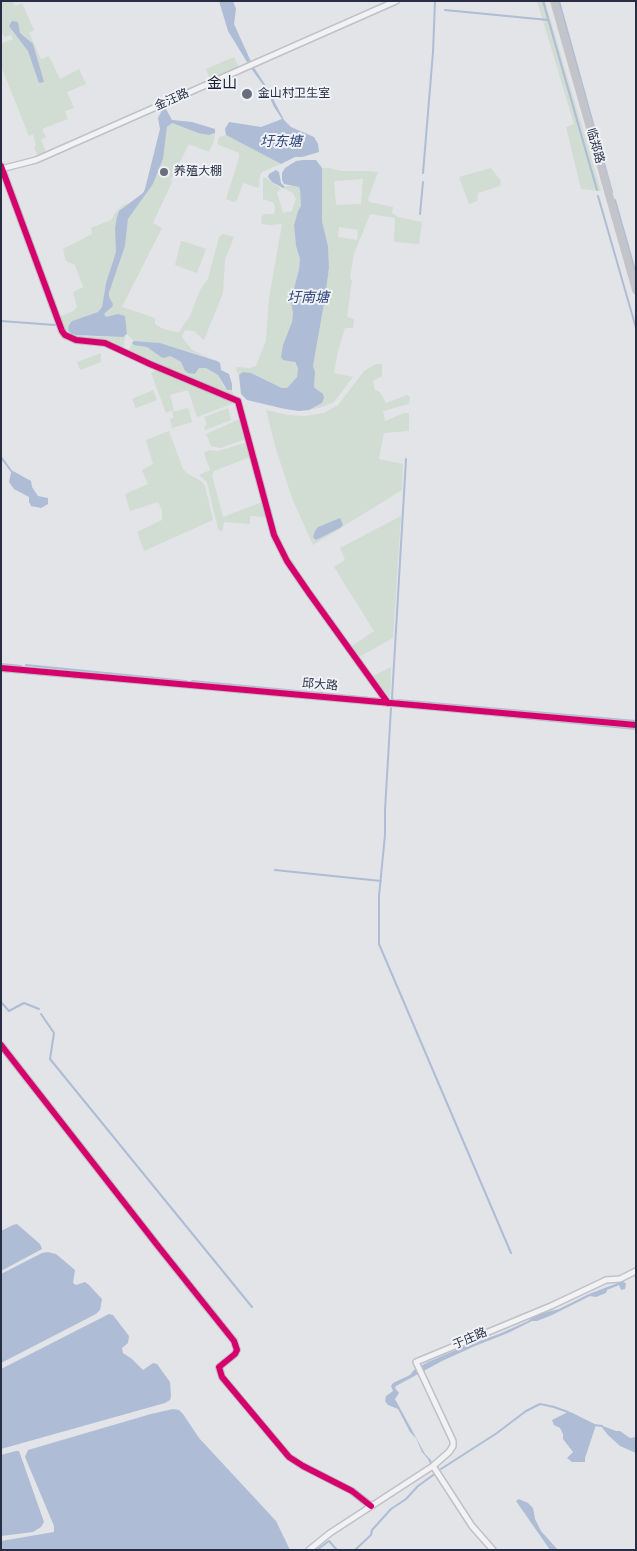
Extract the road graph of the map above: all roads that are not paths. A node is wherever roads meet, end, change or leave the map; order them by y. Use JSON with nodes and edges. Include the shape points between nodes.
{"nodes":[{"id":1,"x":396,"y":1,"type":"edge"},
{"id":2,"x":554,"y":1,"type":"edge"},
{"id":3,"x":2,"y":168,"type":"edge"},
{"id":4,"x":636,"y":290,"type":"edge"},
{"id":5,"x":1,"y":668,"type":"edge"},
{"id":6,"x":388,"y":703,"type":"junction"},
{"id":7,"x":636,"y":725,"type":"edge"},
{"id":8,"x":1,"y":1045,"type":"edge"},
{"id":9,"x":636,"y":1271,"type":"edge"},
{"id":10,"x":433,"y":1466,"type":"junction"},
{"id":11,"x":371,"y":1506,"type":"junction"},
{"id":12,"x":309,"y":1550,"type":"edge"},
{"id":13,"x":493,"y":1550,"type":"edge"}],
"edges":[{"from":1,"to":3,"type":"street","name":"金汪路","via":[[36,160]]},
{"from":2,"to":4,"type":"main road","name":"临郑路"},
{"from":3,"to":6,"type":"street","via":[[65,336],[106,343],[238,402],[274,535],[309,593]]},
{"from":5,"to":6,"type":"street","name":"邱大路"},
{"from":6,"to":7,"type":"street","name":"邱大路"},
{"from":8,"to":11,"type":"street","via":[[234,1341],[235,1354],[218,1366],[222,1377],[289,1457],[352,1491]]},
{"from":9,"to":10,"type":"street","name":"于庄路","via":[[620,1279],[606,1280],[416,1362],[454,1446]]},
{"from":10,"to":11,"type":"street"},
{"from":10,"to":13,"type":"street","via":[[472,1526]]},
{"from":11,"to":12,"type":"street"}]}
